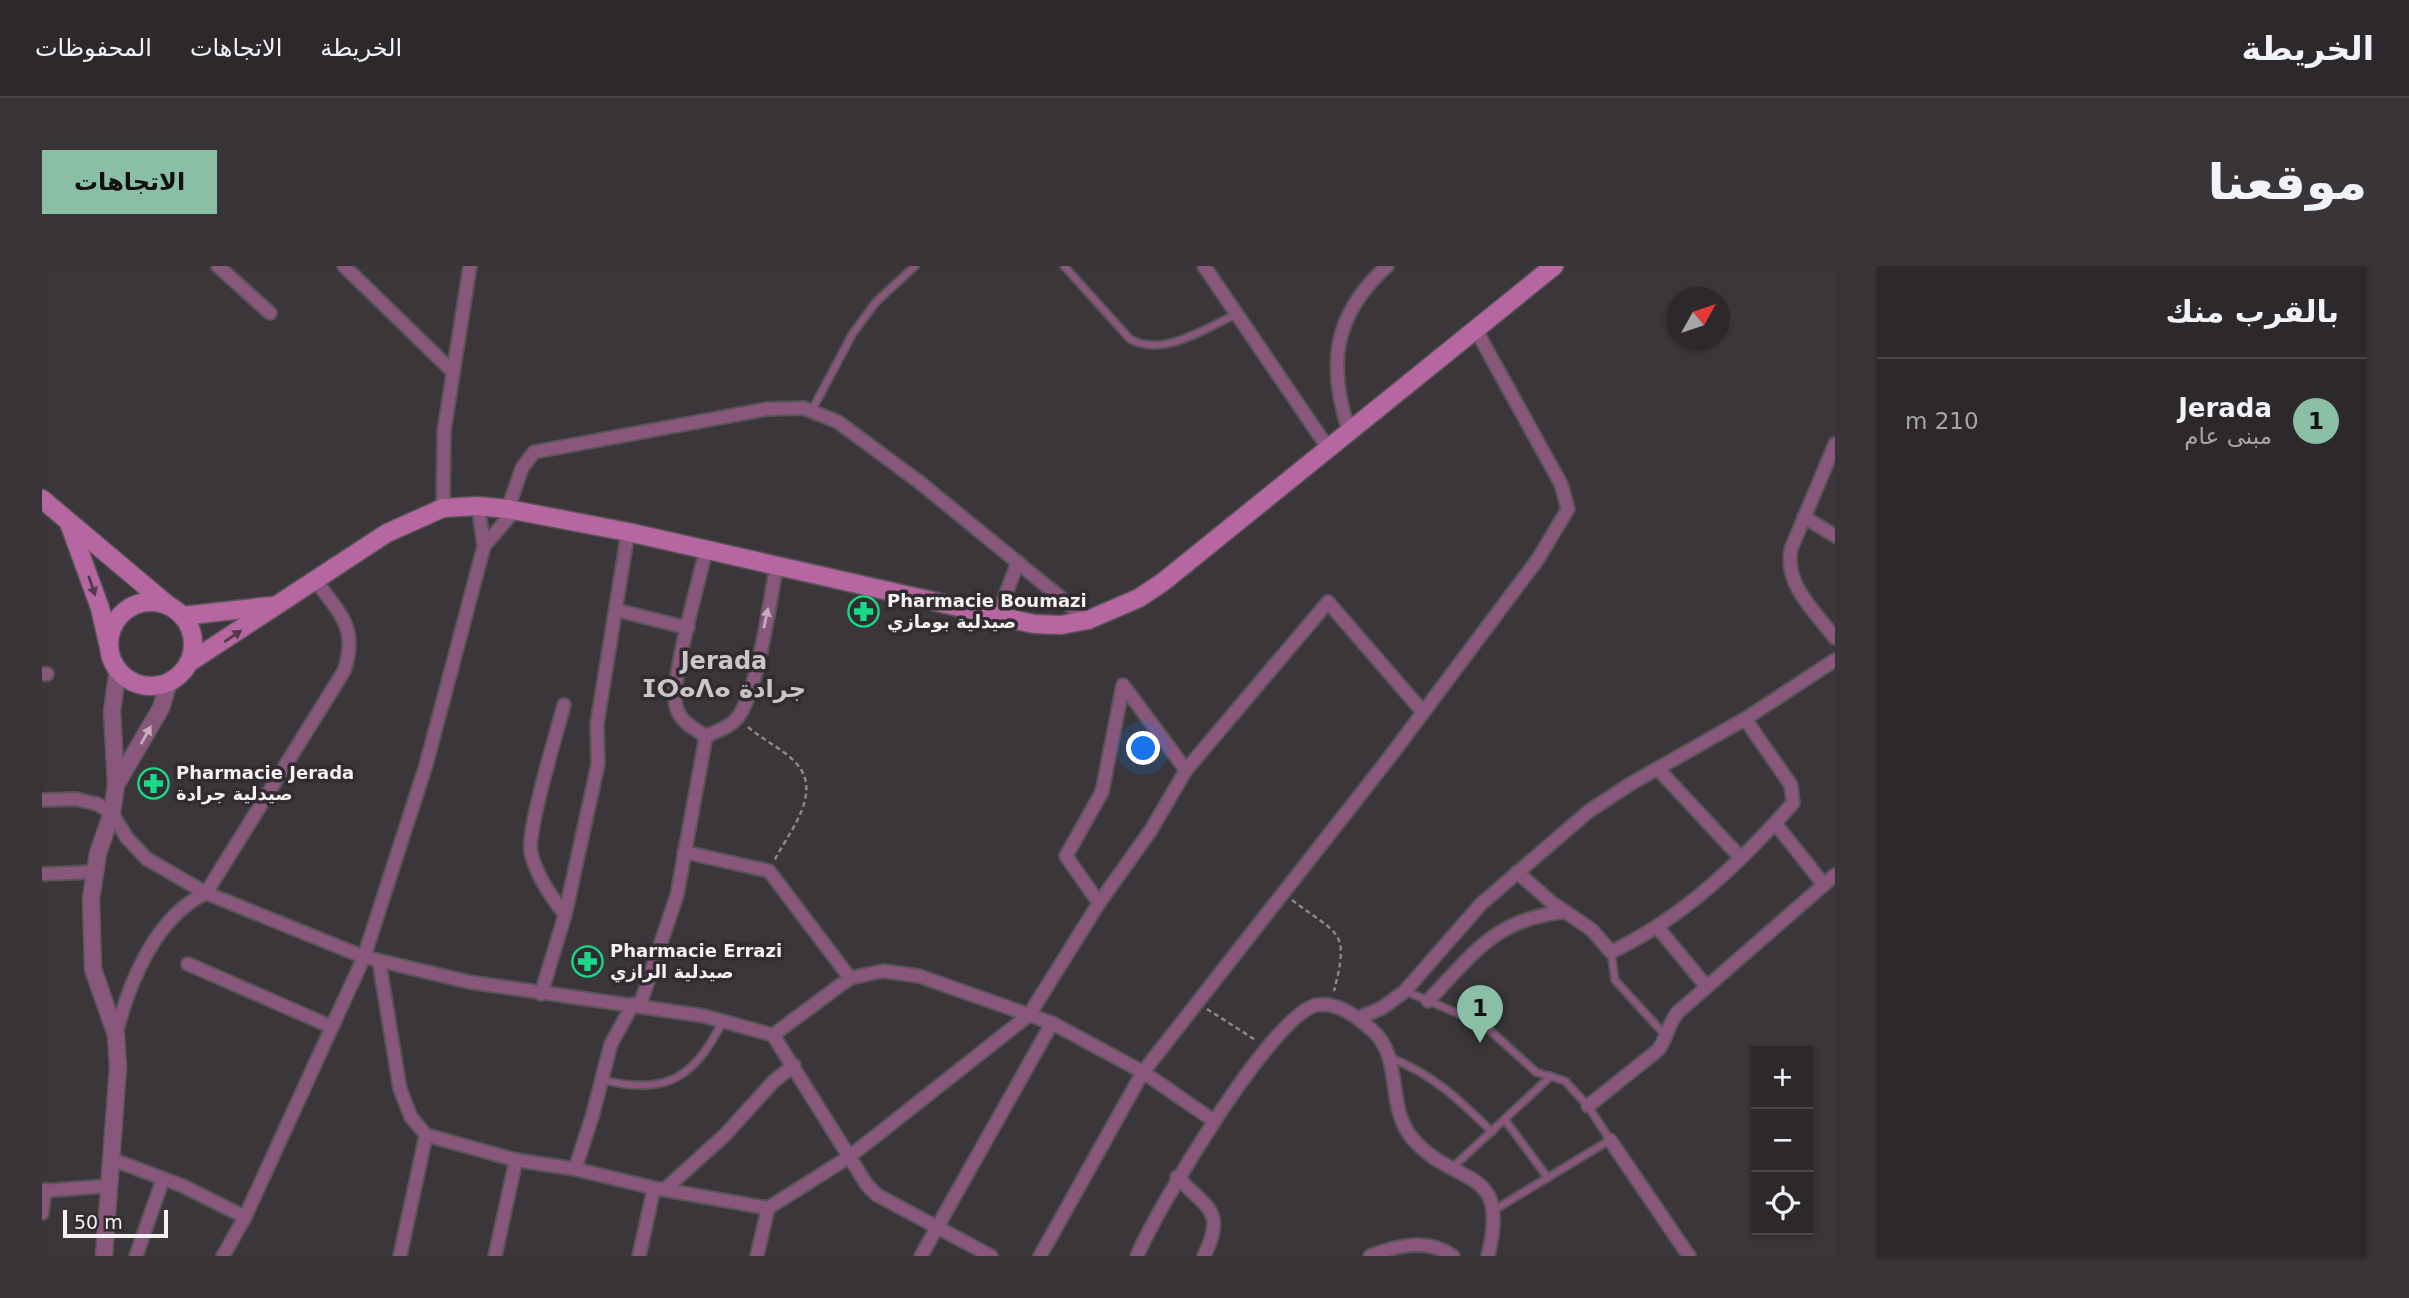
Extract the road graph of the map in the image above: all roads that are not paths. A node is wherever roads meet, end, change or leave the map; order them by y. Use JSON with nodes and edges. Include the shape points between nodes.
{"nodes":[{"id":1,"x":218,"y":266,"type":"edge"},
{"id":2,"x":344,"y":266,"type":"edge"},
{"id":3,"x":470,"y":266,"type":"edge"},
{"id":4,"x":915,"y":266,"type":"edge"},
{"id":5,"x":1065,"y":266,"type":"edge"},
{"id":6,"x":1204,"y":266,"type":"edge"},
{"id":7,"x":1387,"y":266,"type":"edge"},
{"id":8,"x":1554,"y":266,"type":"edge"},
{"id":9,"x":270,"y":313,"type":"dead end"},
{"id":10,"x":1237,"y":314,"type":"junction"},
{"id":11,"x":1476,"y":330,"type":"junction"},
{"id":12,"x":451,"y":370,"type":"junction"},
{"id":13,"x":812,"y":410,"type":"junction"},
{"id":14,"x":1349,"y":431,"type":"junction"},
{"id":15,"x":1328,"y":448,"type":"junction"},
{"id":16,"x":1834,"y":450,"type":"edge"},
{"id":17,"x":42,"y":499,"type":"edge"},
{"id":18,"x":478,"y":506,"type":"junction"},
{"id":19,"x":443,"y":508,"type":"junction"},
{"id":20,"x":512,"y":509,"type":"junction"},
{"id":21,"x":1804,"y":517,"type":"junction"},
{"id":22,"x":69,"y":523,"type":"junction"},
{"id":23,"x":628,"y":532,"type":"junction"},
{"id":24,"x":1835,"y":536,"type":"edge"},
{"id":25,"x":484,"y":546,"type":"junction"},
{"id":26,"x":706,"y":550,"type":"junction"},
{"id":27,"x":1018,"y":562,"type":"junction"},
{"id":28,"x":777,"y":565,"type":"junction"},
{"id":29,"x":314,"y":578,"type":"junction"},
{"id":30,"x":274,"y":605,"type":"junction"},
{"id":31,"x":616,"y":610,"type":"junction"},
{"id":32,"x":175,"y":611,"type":"junction"},
{"id":33,"x":997,"y":617,"type":"junction"},
{"id":34,"x":1088,"y":620,"type":"junction"},
{"id":35,"x":688,"y":628,"type":"junction"},
{"id":36,"x":1835,"y":638,"type":"edge"},
{"id":37,"x":110,"y":650,"type":"junction"},
{"id":38,"x":1835,"y":660,"type":"edge"},
{"id":39,"x":190,"y":662,"type":"junction"},
{"id":40,"x":118,"y":669,"type":"junction"},
{"id":41,"x":169,"y":682,"type":"junction"},
{"id":42,"x":564,"y":705,"type":"dead end"},
{"id":43,"x":1423,"y":712,"type":"junction"},
{"id":44,"x":1745,"y":719,"type":"junction"},
{"id":45,"x":706,"y":736,"type":"junction"},
{"id":46,"x":1658,"y":769,"type":"junction"},
{"id":47,"x":1186,"y":770,"type":"junction"},
{"id":48,"x":116,"y":785,"type":"junction"},
{"id":49,"x":42,"y":800,"type":"edge"},
{"id":50,"x":112,"y":813,"type":"junction"},
{"id":51,"x":1775,"y":823,"type":"junction"},
{"id":52,"x":684,"y":852,"type":"junction"},
{"id":53,"x":1740,"y":857,"type":"junction"},
{"id":54,"x":95,"y":872,"type":"junction"},
{"id":55,"x":1517,"y":872,"type":"junction"},
{"id":56,"x":42,"y":874,"type":"edge"},
{"id":57,"x":1835,"y":875,"type":"edge"},
{"id":58,"x":1824,"y":885,"type":"junction"},
{"id":59,"x":206,"y":893,"type":"junction"},
{"id":60,"x":1099,"y":903,"type":"junction"},
{"id":61,"x":1563,"y":912,"type":"junction"},
{"id":62,"x":565,"y":915,"type":"junction"},
{"id":63,"x":1658,"y":929,"type":"junction"},
{"id":64,"x":1611,"y":952,"type":"junction"},
{"id":65,"x":364,"y":957,"type":"junction"},
{"id":66,"x":379,"y":961,"type":"junction"},
{"id":67,"x":188,"y":964,"type":"dead end"},
{"id":68,"x":850,"y":978,"type":"junction"},
{"id":69,"x":1706,"y":986,"type":"junction"},
{"id":70,"x":1405,"y":991,"type":"junction"},
{"id":71,"x":541,"y":994,"type":"junction"},
{"id":72,"x":1428,"y":1001,"type":"junction"},
{"id":73,"x":636,"y":1005,"type":"junction"},
{"id":74,"x":1029,"y":1014,"type":"junction"},
{"id":75,"x":1358,"y":1018,"type":"junction"},
{"id":76,"x":723,"y":1021,"type":"junction"},
{"id":77,"x":1052,"y":1023,"type":"junction"},
{"id":78,"x":332,"y":1027,"type":"junction"},
{"id":79,"x":116,"y":1035,"type":"junction"},
{"id":80,"x":774,"y":1035,"type":"junction"},
{"id":81,"x":1665,"y":1035,"type":"junction"},
{"id":82,"x":1389,"y":1057,"type":"junction"},
{"id":83,"x":794,"y":1065,"type":"junction"},
{"id":84,"x":1143,"y":1072,"type":"junction"},
{"id":85,"x":1551,"y":1076,"type":"junction"},
{"id":86,"x":601,"y":1080,"type":"junction"},
{"id":87,"x":1588,"y":1106,"type":"junction"},
{"id":88,"x":1505,"y":1120,"type":"junction"},
{"id":89,"x":1214,"y":1121,"type":"junction"},
{"id":90,"x":1492,"y":1132,"type":"junction"},
{"id":91,"x":426,"y":1135,"type":"junction"},
{"id":92,"x":1610,"y":1140,"type":"junction"},
{"id":93,"x":849,"y":1157,"type":"junction"},
{"id":94,"x":111,"y":1159,"type":"junction"},
{"id":95,"x":516,"y":1160,"type":"junction"},
{"id":96,"x":1453,"y":1167,"type":"junction"},
{"id":97,"x":575,"y":1169,"type":"junction"},
{"id":98,"x":1177,"y":1177,"type":"junction"},
{"id":99,"x":1548,"y":1178,"type":"junction"},
{"id":100,"x":163,"y":1179,"type":"junction"},
{"id":101,"x":107,"y":1186,"type":"junction"},
{"id":102,"x":659,"y":1189,"type":"junction"},
{"id":103,"x":43,"y":1191,"type":"edge"},
{"id":104,"x":768,"y":1208,"type":"junction"},
{"id":105,"x":1494,"y":1210,"type":"junction"},
{"id":106,"x":42,"y":1213,"type":"edge"},
{"id":107,"x":245,"y":1217,"type":"junction"},
{"id":108,"x":936,"y":1228,"type":"junction"},
{"id":109,"x":104,"y":1256,"type":"edge"},
{"id":110,"x":136,"y":1256,"type":"edge"},
{"id":111,"x":223,"y":1256,"type":"edge"},
{"id":112,"x":400,"y":1256,"type":"edge"},
{"id":113,"x":495,"y":1256,"type":"edge"},
{"id":114,"x":639,"y":1256,"type":"edge"},
{"id":115,"x":757,"y":1256,"type":"edge"},
{"id":116,"x":921,"y":1256,"type":"edge"},
{"id":117,"x":991,"y":1256,"type":"edge"},
{"id":118,"x":1040,"y":1256,"type":"edge"},
{"id":119,"x":1137,"y":1256,"type":"edge"},
{"id":120,"x":1204,"y":1256,"type":"edge"},
{"id":121,"x":1370,"y":1256,"type":"edge"},
{"id":122,"x":1453,"y":1256,"type":"edge"},
{"id":123,"x":1488,"y":1256,"type":"edge"},
{"id":124,"x":1689,"y":1256,"type":"edge"}],
"edges":[{"from":1,"to":9,"type":"street"},
{"from":2,"to":12,"type":"street"},
{"from":3,"to":12,"type":"street"},
{"from":4,"to":13,"type":"lane","via":[[876,302],[853,332]]},
{"from":5,"to":10,"type":"lane","via":[[1130,339],[1142,346],[1162,346]]},
{"from":6,"to":10,"type":"street"},
{"from":7,"to":14,"type":"street","via":[[1355,302],[1345,321],[1337,360],[1337,395]]},
{"from":8,"to":11,"type":"main road"},
{"from":10,"to":15,"type":"street"},
{"from":11,"to":14,"type":"main road"},
{"from":11,"to":43,"type":"street","via":[[1561,484],[1568,509],[1538,559]]},
{"from":12,"to":19,"type":"street"},
{"from":13,"to":20,"type":"street","via":[[767,409],[534,453],[522,468]]},
{"from":13,"to":27,"type":"street","via":[[838,422]]},
{"from":14,"to":15,"type":"main road"},
{"from":15,"to":34,"type":"main road","via":[[1163,582]]},
{"from":16,"to":21,"type":"street"},
{"from":17,"to":22,"type":"main road"},
{"from":18,"to":19,"type":"main road"},
{"from":18,"to":20,"type":"main road"},
{"from":18,"to":25,"type":"street"},
{"from":19,"to":29,"type":"main road","via":[[387,533]]},
{"from":20,"to":23,"type":"main road"},
{"from":20,"to":25,"type":"street"},
{"from":21,"to":24,"type":"street"},
{"from":21,"to":36,"type":"street","via":[[1791,549],[1789,575]]},
{"from":22,"to":32,"type":"main road"},
{"from":22,"to":37,"type":"main road","one_way":true},
{"from":23,"to":26,"type":"main road"},
{"from":23,"to":31,"type":"street"},
{"from":25,"to":65,"type":"street","via":[[426,765]]},
{"from":26,"to":28,"type":"main road"},
{"from":26,"to":35,"type":"street"},
{"from":27,"to":33,"type":"street"},
{"from":27,"to":34,"type":"street"},
{"from":28,"to":33,"type":"main road"},
{"from":45,"to":28,"type":"street","one_way":true,"via":[[738,718],[749,694]]},
{"from":29,"to":30,"type":"main road"},
{"from":29,"to":59,"type":"street","via":[[343,619],[352,648],[331,693]]},
{"from":30,"to":32,"type":"main road"},
{"from":39,"to":30,"type":"main road","one_way":true},
{"from":31,"to":35,"type":"street"},
{"from":31,"to":62,"type":"street","via":[[597,724],[598,764]]},
{"from":32,"to":37,"type":"main road","via":[[144,603],[122,615],[110,637]]},
{"from":32,"to":39,"type":"main road","via":[[193,638]]},
{"from":33,"to":34,"type":"main road","via":[[1061,625]]},
{"from":35,"to":45,"type":"street","via":[[676,705],[686,724]]},
{"from":37,"to":40,"type":"main road"},
{"from":38,"to":44,"type":"street"},
{"from":39,"to":41,"type":"main road"},
{"from":40,"to":41,"type":"main road","via":[[141,685]]},
{"from":40,"to":48,"type":"street","via":[[112,711]]},
{"from":48,"to":41,"type":"street","one_way":true,"via":[[162,708]]},
{"from":42,"to":62,"type":"street","via":[[530,850],[543,883]]},
{"from":43,"to":47,"type":"street","via":[[1328,602]]},
{"from":43,"to":84,"type":"street"},
{"from":44,"to":46,"type":"street"},
{"from":44,"to":51,"type":"street","via":[[1794,794],[1793,803]]},
{"from":45,"to":52,"type":"street"},
{"from":46,"to":53,"type":"street"},
{"from":46,"to":55,"type":"street","via":[[1589,811]]},
{"from":47,"to":60,"type":"street","via":[[1151,830]]},
{"from":47,"to":60,"type":"street","via":[[1123,685],[1102,792],[1066,856]]},
{"from":48,"to":50,"type":"street"},
{"from":49,"to":50,"type":"street","via":[[87,800]]},
{"from":50,"to":54,"type":"street"},
{"from":50,"to":59,"type":"street","via":[[141,854]]},
{"from":51,"to":53,"type":"street"},
{"from":51,"to":58,"type":"street"},
{"from":52,"to":68,"type":"street","via":[[769,871]]},
{"from":52,"to":73,"type":"street","via":[[677,895]]},
{"from":53,"to":63,"type":"street"},
{"from":54,"to":56,"type":"street"},
{"from":54,"to":79,"type":"street","via":[[93,969]]},
{"from":55,"to":61,"type":"street"},
{"from":55,"to":70,"type":"street","via":[[1481,904]]},
{"from":57,"to":58,"type":"street"},
{"from":58,"to":69,"type":"street"},
{"from":59,"to":65,"type":"street"},
{"from":59,"to":79,"type":"street","via":[[189,901],[166,926],[125,1000]]},
{"from":60,"to":74,"type":"street"},
{"from":61,"to":64,"type":"street","via":[[1592,930]]},
{"from":61,"to":72,"type":"street","via":[[1535,915],[1499,931]]},
{"from":62,"to":71,"type":"street"},
{"from":63,"to":64,"type":"street"},
{"from":63,"to":69,"type":"street"},
{"from":64,"to":81,"type":"lane","via":[[1615,980]]},
{"from":65,"to":66,"type":"street"},
{"from":65,"to":78,"type":"street"},
{"from":66,"to":71,"type":"street"},
{"from":66,"to":91,"type":"street","via":[[400,1089],[411,1117]]},
{"from":67,"to":78,"type":"street"},
{"from":68,"to":74,"type":"street","via":[[883,971],[919,976]]},
{"from":68,"to":80,"type":"street"},
{"from":69,"to":81,"type":"street","via":[[1678,1012]]},
{"from":70,"to":72,"type":"lane"},
{"from":70,"to":75,"type":"street"},
{"from":71,"to":73,"type":"street"},
{"from":72,"to":85,"type":"lane","via":[[1483,1024],[1536,1072]]},
{"from":73,"to":76,"type":"street"},
{"from":73,"to":86,"type":"street","via":[[611,1044]]},
{"from":74,"to":77,"type":"street"},
{"from":74,"to":93,"type":"street"},
{"from":75,"to":82,"type":"street","via":[[1379,1037]]},
{"from":75,"to":89,"type":"street","via":[[1330,1005],[1302,1011],[1270,1045]]},
{"from":76,"to":80,"type":"street"},
{"from":76,"to":86,"type":"lane","via":[[709,1047],[681,1077],[658,1086]]},
{"from":77,"to":84,"type":"street"},
{"from":77,"to":108,"type":"street"},
{"from":78,"to":107,"type":"street"},
{"from":79,"to":94,"type":"street","via":[[117,1100]]},
{"from":80,"to":83,"type":"street"},
{"from":81,"to":87,"type":"street","via":[[1658,1050]]},
{"from":82,"to":90,"type":"lane","via":[[1428,1075]]},
{"from":82,"to":96,"type":"street","via":[[1402,1124],[1422,1147]]},
{"from":83,"to":93,"type":"street"},
{"from":83,"to":102,"type":"street","via":[[725,1135]]},
{"from":84,"to":89,"type":"street"},
{"from":84,"to":118,"type":"street"},
{"from":85,"to":87,"type":"lane","via":[[1565,1081]]},
{"from":85,"to":88,"type":"lane"},
{"from":86,"to":97,"type":"street"},
{"from":87,"to":92,"type":"lane"},
{"from":88,"to":90,"type":"lane"},
{"from":88,"to":99,"type":"lane"},
{"from":89,"to":98,"type":"street"},
{"from":90,"to":96,"type":"lane"},
{"from":91,"to":95,"type":"street"},
{"from":91,"to":112,"type":"street"},
{"from":92,"to":99,"type":"lane"},
{"from":92,"to":124,"type":"street"},
{"from":93,"to":104,"type":"street"},
{"from":93,"to":108,"type":"street","via":[[877,1195]]},
{"from":94,"to":100,"type":"street"},
{"from":94,"to":101,"type":"street"},
{"from":95,"to":97,"type":"street"},
{"from":95,"to":113,"type":"street"},
{"from":96,"to":105,"type":"street","via":[[1483,1186]]},
{"from":97,"to":102,"type":"street"},
{"from":98,"to":119,"type":"street"},
{"from":98,"to":120,"type":"street","via":[[1214,1217],[1216,1233]]},
{"from":99,"to":105,"type":"lane"},
{"from":100,"to":107,"type":"street"},
{"from":100,"to":110,"type":"street"},
{"from":101,"to":103,"type":"street"},
{"from":101,"to":109,"type":"street"},
{"from":102,"to":104,"type":"street"},
{"from":102,"to":114,"type":"street"},
{"from":103,"to":106,"type":"street"},
{"from":104,"to":115,"type":"street"},
{"from":105,"to":123,"type":"street"},
{"from":107,"to":111,"type":"street"},
{"from":108,"to":116,"type":"street"},
{"from":108,"to":117,"type":"street"},
{"from":121,"to":122,"type":"street","via":[[1424,1243],[1440,1246]]}]}
